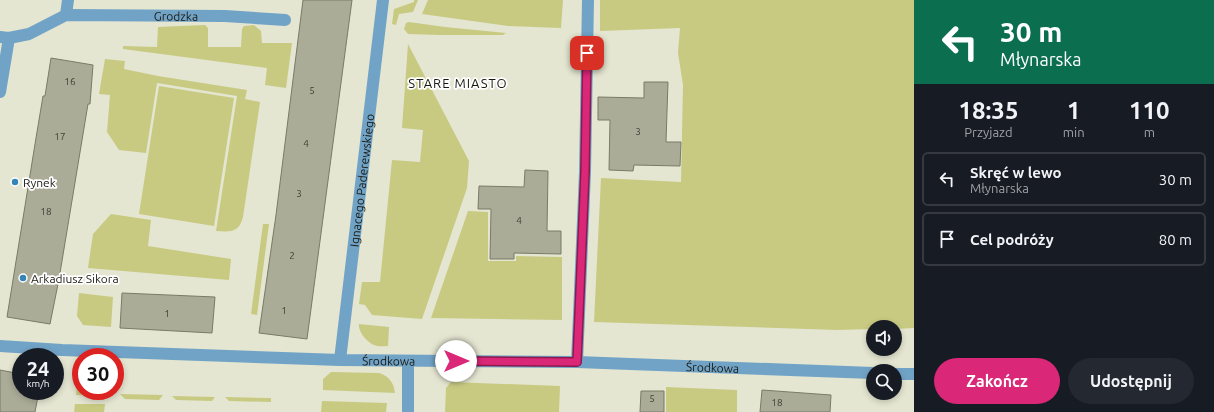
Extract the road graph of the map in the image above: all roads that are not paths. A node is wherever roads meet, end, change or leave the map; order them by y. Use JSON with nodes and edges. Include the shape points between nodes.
{"nodes":[{"id":1,"x":68,"y":0,"type":"edge"},
{"id":2,"x":383,"y":0,"type":"edge"},
{"id":3,"x":588,"y":0,"type":"edge"},
{"id":4,"x":66,"y":15,"type":"junction"},
{"id":5,"x":285,"y":20,"type":"dead end"},
{"id":6,"x":4,"y":38,"type":"edge"},
{"id":7,"x":0,"y":92,"type":"edge"},
{"id":8,"x":0,"y":346,"type":"edge"},
{"id":9,"x":340,"y":360,"type":"junction"},
{"id":10,"x":408,"y":361,"type":"junction"},
{"id":11,"x":577,"y":362,"type":"junction"},
{"id":12,"x":866,"y":373,"type":"edge"},
{"id":13,"x":902,"y":374,"type":"edge"},
{"id":14,"x":914,"y":374,"type":"edge"},
{"id":15,"x":408,"y":411,"type":"edge"}],
"edges":[{"from":1,"to":4,"type":"street"},
{"from":2,"to":9,"type":"street","name":"Ignacego Paderewskiego"},
{"from":3,"to":11,"type":"street","via":[[585,172]]},
{"from":4,"to":5,"type":"street","name":"Grodzka","via":[[225,16]]},
{"from":4,"to":6,"type":"street","via":[[29,34]]},
{"from":6,"to":7,"type":"street"},
{"from":8,"to":9,"type":"street","name":"Środkowa"},
{"from":9,"to":10,"type":"street","name":"Środkowa"},
{"from":10,"to":11,"type":"street","name":"Środkowa"},
{"from":10,"to":15,"type":"street"},
{"from":11,"to":12,"type":"street","name":"Środkowa"},
{"from":13,"to":14,"type":"street"}]}
